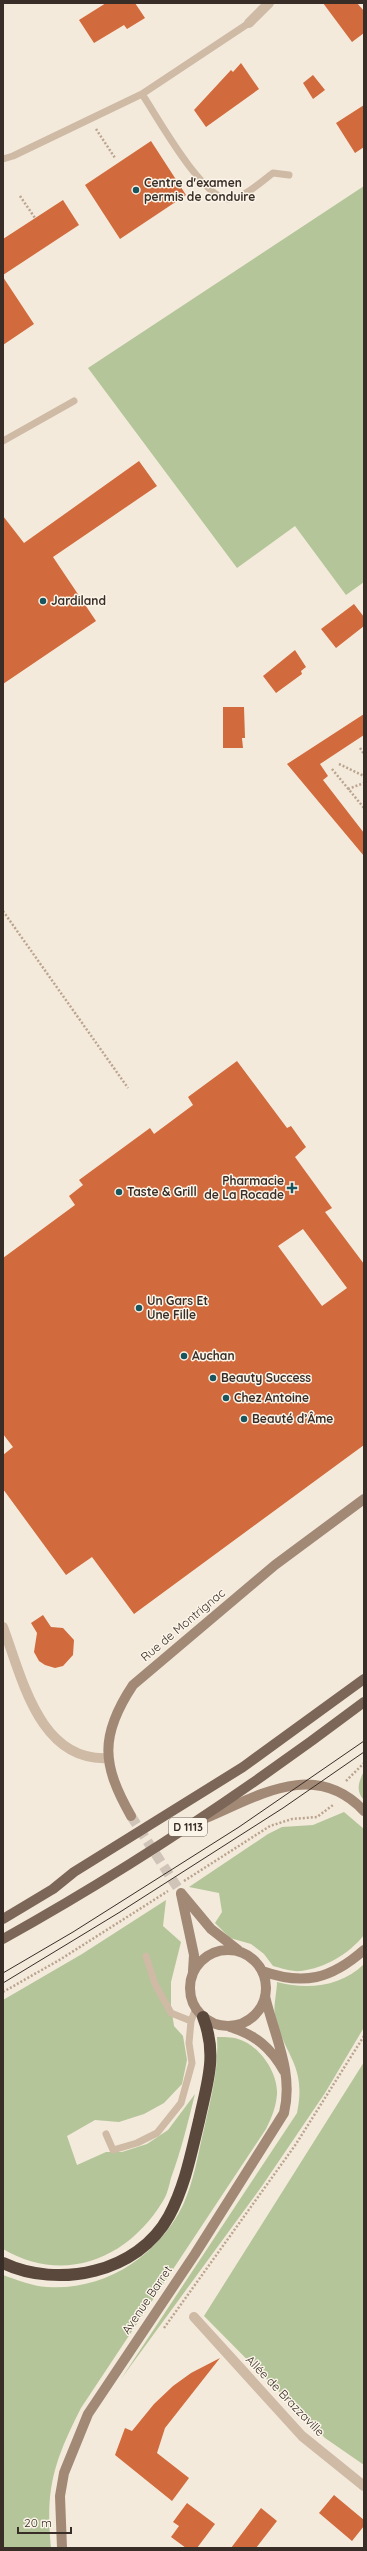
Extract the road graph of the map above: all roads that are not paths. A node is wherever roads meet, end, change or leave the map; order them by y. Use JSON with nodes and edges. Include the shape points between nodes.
{"nodes":[{"id":1,"x":269,"y":3,"type":"edge"},
{"id":2,"x":249,"y":23,"type":"joint"},
{"id":3,"x":142,"y":94,"type":"junction"},
{"id":4,"x":3,"y":159,"type":"edge"},
{"id":5,"x":289,"y":175,"type":"dead end"},
{"id":6,"x":74,"y":401,"type":"dead end"},
{"id":7,"x":3,"y":441,"type":"edge"},
{"id":8,"x":364,"y":1499,"type":"edge"},
{"id":9,"x":3,"y":1626,"type":"edge"},
{"id":10,"x":364,"y":1679,"type":"edge"},
{"id":11,"x":364,"y":1702,"type":"edge"},
{"id":12,"x":108,"y":1758,"type":"junction"},
{"id":13,"x":364,"y":1811,"type":"edge"},
{"id":14,"x":131,"y":1816,"type":"tunnel mouth"},
{"id":15,"x":196,"y":1822,"type":"junction"},
{"id":16,"x":3,"y":1919,"type":"edge"},
{"id":17,"x":3,"y":1939,"type":"edge"},
{"id":18,"x":364,"y":1950,"type":"edge"},
{"id":19,"x":240,"y":1952,"type":"junction"},
{"id":20,"x":146,"y":1956,"type":"dead end"},
{"id":21,"x":262,"y":1971,"type":"junction"},
{"id":22,"x":193,"y":1973,"type":"junction"},
{"id":23,"x":265,"y":1996,"type":"junction"},
{"id":24,"x":199,"y":2012,"type":"junction"},
{"id":25,"x":191,"y":2021,"type":"junction"},
{"id":26,"x":228,"y":2026,"type":"junction"},
{"id":27,"x":287,"y":2078,"type":"junction"},
{"id":28,"x":106,"y":2134,"type":"dead end"},
{"id":29,"x":3,"y":2263,"type":"edge"},
{"id":30,"x":194,"y":2317,"type":"dead end"},
{"id":31,"x":364,"y":2486,"type":"edge"},
{"id":32,"x":62,"y":2548,"type":"edge"}],
"edges":[{"from":1,"to":2,"type":"street"},
{"from":2,"to":3,"type":"lane"},
{"from":3,"to":4,"type":"lane"},
{"from":3,"to":5,"type":"lane","via":[[195,175],[218,195],[228,199],[240,196],[273,173]]},
{"from":6,"to":7,"type":"lane"},
{"from":8,"to":12,"type":"main road","name":"Rue de Montrignac","via":[[275,1565],[146,1673],[129,1691],[115,1717]]},
{"from":9,"to":12,"type":"street","via":[[35,1712],[61,1745],[96,1759]]},
{"from":10,"to":16,"type":"main road","number":"D 1113","via":[[243,1768]]},
{"from":11,"to":15,"type":"main road","number":"D 1113"},
{"from":12,"to":14,"type":"main road","name":"Rue de Montrignac","via":[[112,1778]]},
{"from":13,"to":15,"type":"main road","via":[[350,1799],[329,1789],[312,1784],[294,1784],[270,1790]]},
{"from":15,"to":17,"type":"main road","number":"D 1113","via":[[62,1906]]},
{"from":18,"to":21,"type":"main road","via":[[351,1962],[314,1979],[295,1980]]},
{"from":19,"to":21,"type":"main road","via":[[250,1956]]},
{"from":19,"to":22,"type":"main road","via":[[230,1950],[208,1956]]},
{"from":19,"to":22,"type":"main road","via":[[211,1929],[181,1892],[194,1955]]},
{"from":20,"to":25,"type":"lane","via":[[154,1984],[171,2013]]},
{"from":21,"to":23,"type":"main road","via":[[266,1983]]},
{"from":22,"to":24,"type":"main road","via":[[190,1984],[191,1997]]},
{"from":23,"to":26,"type":"main road","via":[[261,2008],[252,2018],[241,2024]]},
{"from":23,"to":27,"type":"main road","name":"Avenue Barret","via":[[284,2056]]},
{"from":24,"to":25,"type":"lane"},
{"from":24,"to":26,"type":"main road","via":[[215,2024]]},
{"from":24,"to":29,"type":"highway","via":[[210,2034],[212,2064],[184,2182],[168,2217],[153,2237],[126,2257],[98,2271],[43,2276],[19,2271]]},
{"from":25,"to":28,"type":"lane","via":[[189,2043],[192,2063],[181,2103],[171,2117],[157,2133],[137,2143],[113,2150]]},
{"from":26,"to":27,"type":"main road","name":"Avenue Barret","via":[[261,2041],[276,2058]]},
{"from":27,"to":32,"type":"main road","name":"Avenue Barret","via":[[288,2098],[278,2126],[110,2379],[75,2441],[64,2473],[60,2496]]},
{"from":30,"to":31,"type":"street","name":"Allée de Brazzaville","via":[[302,2436]]}]}
